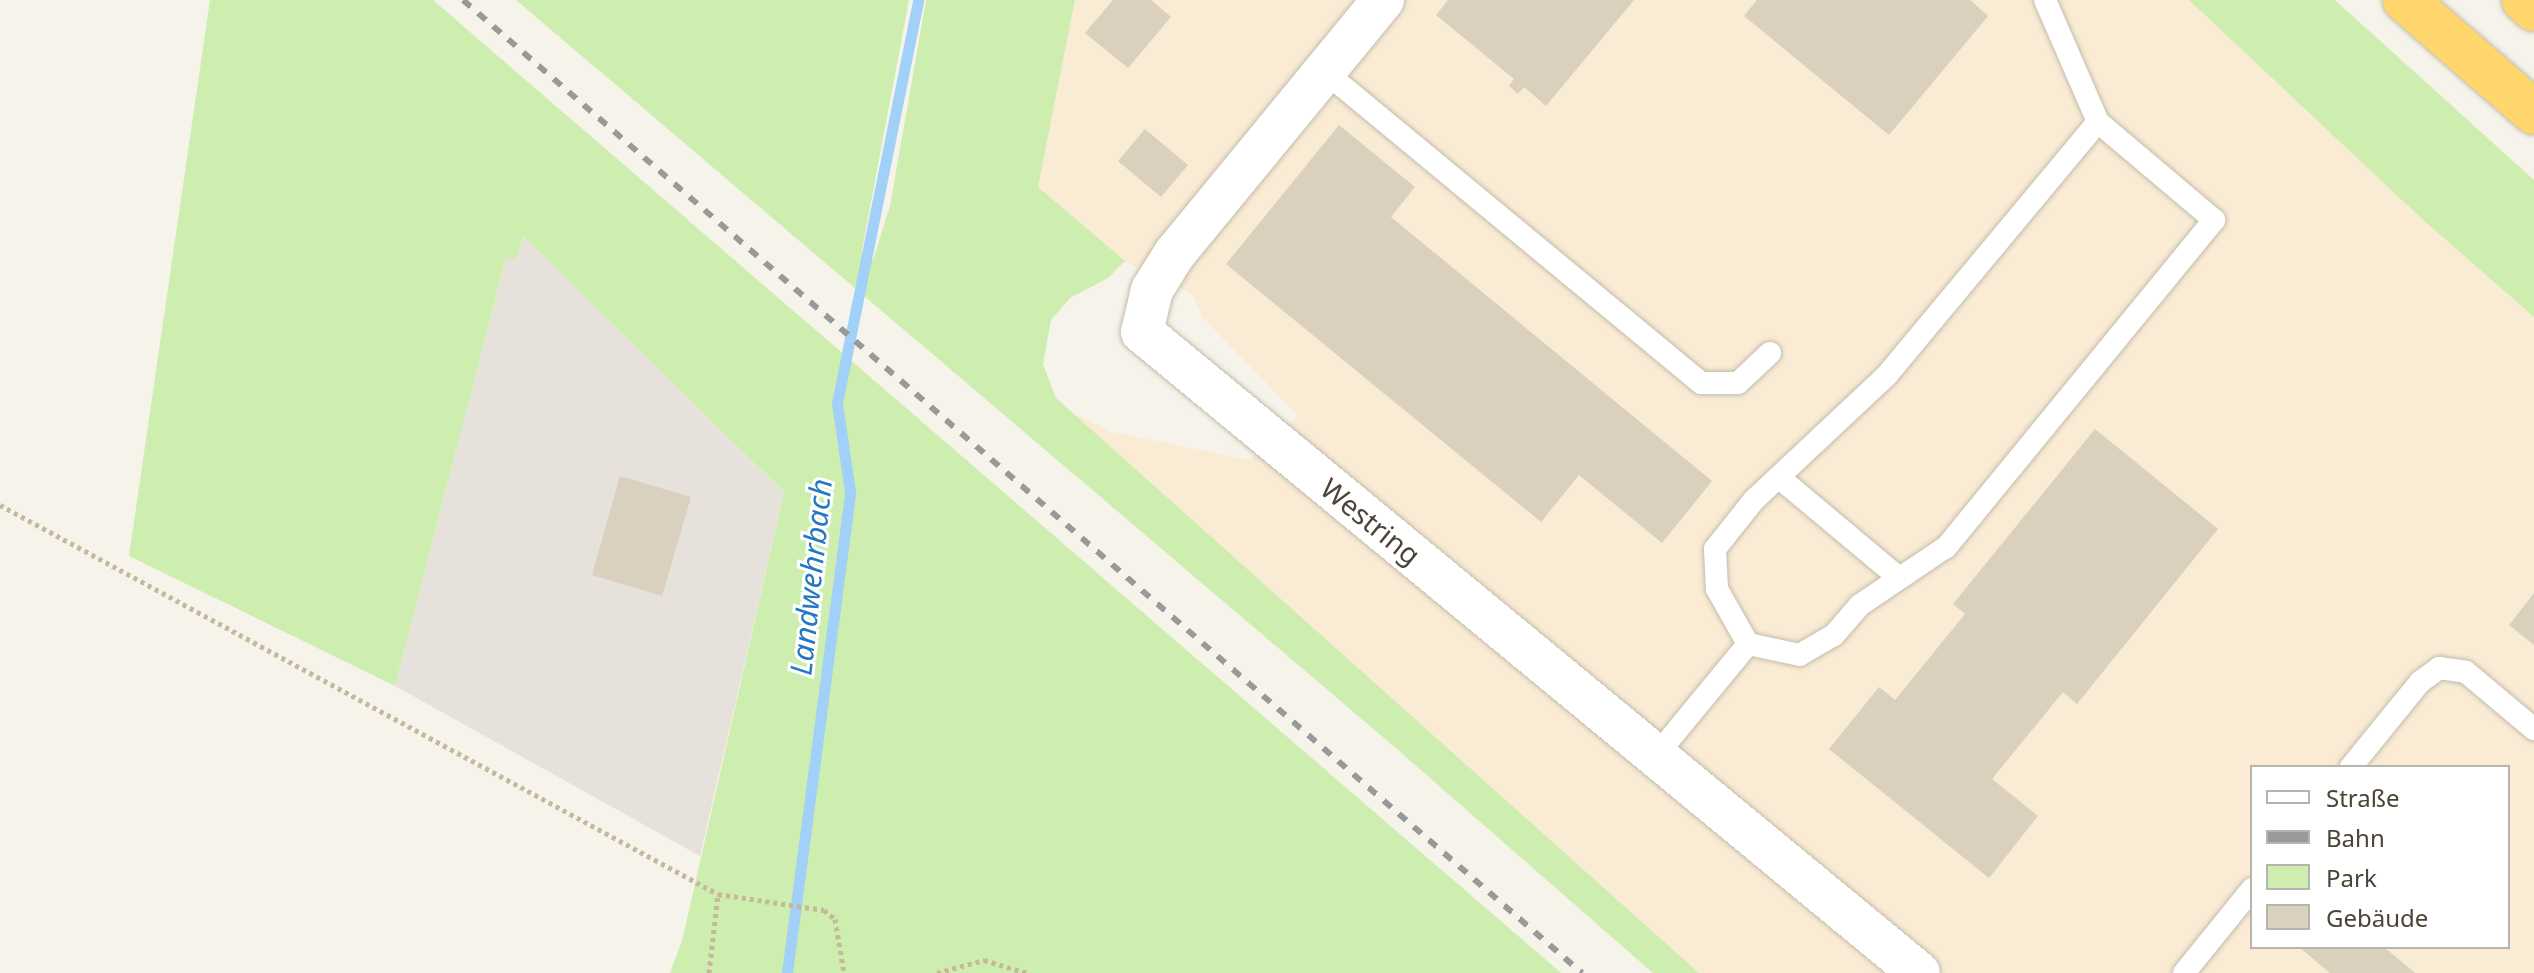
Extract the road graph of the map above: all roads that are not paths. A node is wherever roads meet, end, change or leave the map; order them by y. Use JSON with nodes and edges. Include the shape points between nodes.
{"nodes":[{"id":1,"x":1383,"y":0,"type":"edge"},
{"id":2,"x":2045,"y":0,"type":"edge"},
{"id":3,"x":2405,"y":0,"type":"edge"},
{"id":4,"x":2524,"y":0,"type":"edge"},
{"id":5,"x":2534,"y":9,"type":"edge"},
{"id":6,"x":2479,"y":66,"type":"junction"},
{"id":7,"x":1324,"y":71,"type":"junction"},
{"id":8,"x":2534,"y":112,"type":"edge"},
{"id":9,"x":2098,"y":122,"type":"junction"},
{"id":10,"x":2534,"y":122,"type":"edge"},
{"id":11,"x":1770,"y":353,"type":"dead end"},
{"id":12,"x":1782,"y":480,"type":"junction"},
{"id":13,"x":1898,"y":577,"type":"junction"},
{"id":14,"x":1748,"y":644,"type":"junction"},
{"id":15,"x":2534,"y":729,"type":"edge"},
{"id":16,"x":1655,"y":757,"type":"junction"},
{"id":17,"x":2353,"y":765,"type":"edge"},
{"id":18,"x":2250,"y":891,"type":"edge"},
{"id":19,"x":1919,"y":973,"type":"edge"},
{"id":20,"x":2184,"y":973,"type":"edge"}],
"edges":[{"from":1,"to":7,"type":"street","name":"Westring"},
{"from":2,"to":9,"type":"lane"},
{"from":3,"to":6,"type":"highway"},
{"from":4,"to":5,"type":"highway"},
{"from":6,"to":8,"type":"highway"},
{"from":6,"to":10,"type":"highway"},
{"from":7,"to":11,"type":"lane","via":[[1701,383],[1738,383]]},
{"from":7,"to":16,"type":"street","name":"Westring","via":[[1175,253],[1152,290],[1142,332]]},
{"from":9,"to":12,"type":"lane","via":[[1887,375]]},
{"from":9,"to":13,"type":"lane","via":[[2214,220],[1946,547]]},
{"from":12,"to":13,"type":"lane"},
{"from":12,"to":14,"type":"lane","via":[[1754,500],[1715,549],[1717,589]]},
{"from":13,"to":14,"type":"lane","via":[[1860,605],[1834,635],[1800,655]]},
{"from":14,"to":16,"type":"lane"},
{"from":15,"to":17,"type":"lane","via":[[2466,672],[2439,668],[2420,682]]},
{"from":16,"to":19,"type":"street","name":"Westring"},
{"from":18,"to":20,"type":"lane"}]}
